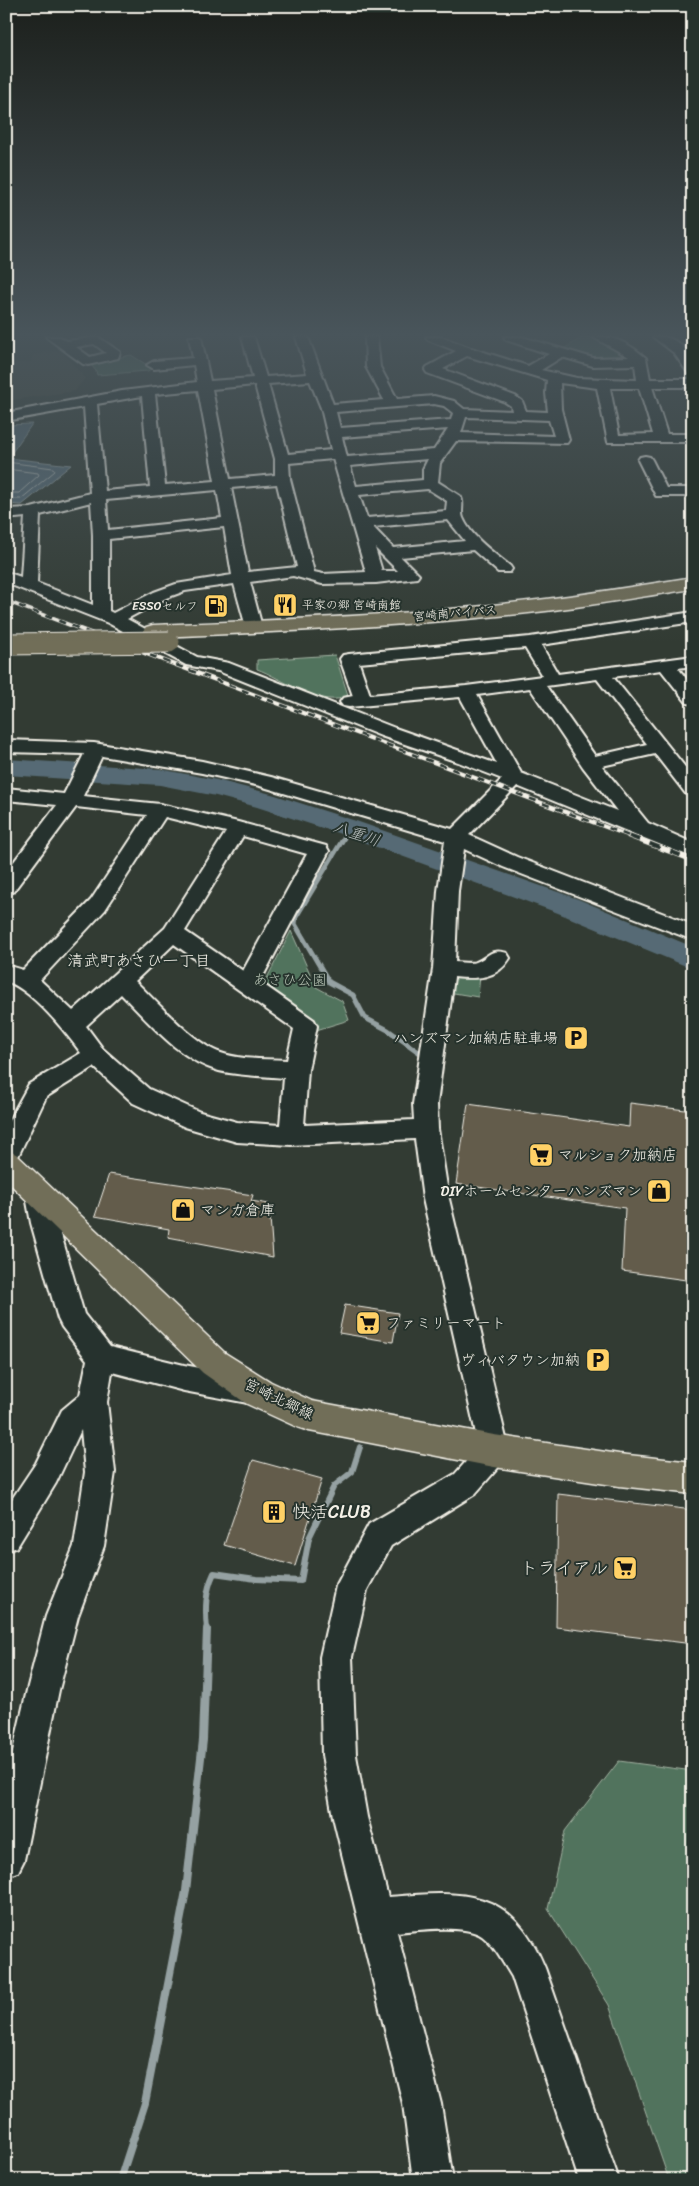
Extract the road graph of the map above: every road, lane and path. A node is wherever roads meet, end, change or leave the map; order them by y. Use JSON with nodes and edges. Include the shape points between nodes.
{"nodes":[{"id":1,"x":93,"y":439,"type":"edge"},
{"id":2,"x":153,"y":439,"type":"edge"},
{"id":3,"x":214,"y":439,"type":"edge"},
{"id":4,"x":277,"y":439,"type":"edge"},
{"id":5,"x":336,"y":439,"type":"edge"},
{"id":6,"x":448,"y":439,"type":"edge"},
{"id":7,"x":439,"y":454,"type":"junction"},
{"id":8,"x":341,"y":458,"type":"junction"},
{"id":9,"x":282,"y":459,"type":"junction"},
{"id":10,"x":645,"y":460,"type":"dead end"},
{"id":11,"x":283,"y":480,"type":"junction"},
{"id":12,"x":431,"y":484,"type":"junction"},
{"id":13,"x":224,"y":485,"type":"junction"},
{"id":14,"x":158,"y":490,"type":"junction"},
{"id":15,"x":350,"y":491,"type":"junction"},
{"id":16,"x":693,"y":492,"type":"edge"},
{"id":17,"x":98,"y":496,"type":"junction"},
{"id":18,"x":33,"y":512,"type":"junction"},
{"id":19,"x":6,"y":514,"type":"edge"},
{"id":20,"x":454,"y":515,"type":"junction"},
{"id":21,"x":361,"y":519,"type":"junction"},
{"id":22,"x":231,"y":522,"type":"junction"},
{"id":23,"x":101,"y":535,"type":"junction"},
{"id":24,"x":476,"y":545,"type":"junction"},
{"id":25,"x":388,"y":553,"type":"junction"},
{"id":26,"x":504,"y":570,"type":"dead end"},
{"id":27,"x":308,"y":576,"type":"junction"},
{"id":28,"x":6,"y":577,"type":"edge"},
{"id":29,"x":241,"y":578,"type":"junction"},
{"id":30,"x":376,"y":578,"type":"junction"},
{"id":31,"x":693,"y":583,"type":"edge"},
{"id":32,"x":29,"y":585,"type":"junction"},
{"id":33,"x":693,"y":597,"type":"edge"},
{"id":34,"x":108,"y":617,"type":"junction"},
{"id":35,"x":693,"y":617,"type":"edge"},
{"id":36,"x":254,"y":627,"type":"junction"},
{"id":37,"x":6,"y":633,"type":"edge"},
{"id":38,"x":161,"y":637,"type":"junction"},
{"id":39,"x":530,"y":642,"type":"junction"},
{"id":40,"x":6,"y":644,"type":"edge"},
{"id":41,"x":693,"y":661,"type":"edge"},
{"id":42,"x":666,"y":665,"type":"junction"},
{"id":43,"x":602,"y":674,"type":"junction"},
{"id":44,"x":544,"y":681,"type":"junction"},
{"id":45,"x":466,"y":691,"type":"junction"},
{"id":46,"x":693,"y":699,"type":"edge"},
{"id":47,"x":363,"y":700,"type":"junction"},
{"id":48,"x":332,"y":710,"type":"junction"},
{"id":49,"x":6,"y":746,"type":"edge"},
{"id":50,"x":660,"y":747,"type":"junction"},
{"id":51,"x":94,"y":753,"type":"junction"},
{"id":52,"x":590,"y":763,"type":"junction"},
{"id":53,"x":514,"y":778,"type":"junction"},
{"id":54,"x":690,"y":781,"type":"edge"},
{"id":55,"x":6,"y":794,"type":"edge"},
{"id":56,"x":73,"y":796,"type":"junction"},
{"id":57,"x":160,"y":810,"type":"junction"},
{"id":58,"x":238,"y":828,"type":"junction"},
{"id":59,"x":642,"y":828,"type":"junction"},
{"id":60,"x":455,"y":841,"type":"junction"},
{"id":61,"x":693,"y":851,"type":"edge"},
{"id":62,"x":6,"y":887,"type":"edge"},
{"id":63,"x":173,"y":933,"type":"junction"},
{"id":64,"x":693,"y":933,"type":"edge"},
{"id":65,"x":499,"y":958,"type":"dead end"},
{"id":66,"x":444,"y":969,"type":"junction"},
{"id":67,"x":6,"y":973,"type":"edge"},
{"id":68,"x":27,"y":980,"type":"junction"},
{"id":69,"x":122,"y":981,"type":"junction"},
{"id":70,"x":247,"y":985,"type":"junction"},
{"id":71,"x":73,"y":1025,"type":"junction"},
{"id":72,"x":95,"y":1055,"type":"junction"},
{"id":73,"x":296,"y":1070,"type":"junction"},
{"id":74,"x":426,"y":1129,"type":"junction"},
{"id":75,"x":291,"y":1136,"type":"junction"},
{"id":76,"x":6,"y":1156,"type":"edge"},
{"id":77,"x":6,"y":1162,"type":"edge"},
{"id":78,"x":39,"y":1196,"type":"junction"},
{"id":79,"x":101,"y":1357,"type":"junction"},
{"id":80,"x":259,"y":1393,"type":"junction"},
{"id":81,"x":93,"y":1402,"type":"junction"},
{"id":82,"x":494,"y":1452,"type":"junction"},
{"id":83,"x":693,"y":1478,"type":"edge"},
{"id":84,"x":6,"y":1536,"type":"edge"},
{"id":85,"x":6,"y":1860,"type":"edge"},
{"id":86,"x":375,"y":1916,"type":"junction"},
{"id":87,"x":433,"y":2180,"type":"edge"},
{"id":88,"x":599,"y":2180,"type":"edge"}],
"edges":[{"from":1,"to":17,"type":"street"},
{"from":2,"to":14,"type":"street"},
{"from":3,"to":13,"type":"street"},
{"from":4,"to":9,"type":"street"},
{"from":5,"to":8,"type":"street"},
{"from":6,"to":7,"type":"street"},
{"from":7,"to":8,"type":"street"},
{"from":7,"to":12,"type":"street","via":[[431,464]]},
{"from":8,"to":9,"type":"street"},
{"from":8,"to":15,"type":"street"},
{"from":9,"to":11,"type":"street"},
{"from":10,"to":16,"type":"street","via":[[661,493]]},
{"from":11,"to":13,"type":"street"},
{"from":11,"to":27,"type":"street"},
{"from":12,"to":15,"type":"street"},
{"from":12,"to":20,"type":"street","via":[[455,499]]},
{"from":13,"to":14,"type":"street"},
{"from":13,"to":22,"type":"street"},
{"from":14,"to":17,"type":"street"},
{"from":15,"to":21,"type":"street"},
{"from":17,"to":18,"type":"street"},
{"from":17,"to":23,"type":"street"},
{"from":18,"to":19,"type":"street"},
{"from":18,"to":32,"type":"street"},
{"from":20,"to":21,"type":"street"},
{"from":20,"to":24,"type":"street"},
{"from":21,"to":25,"type":"street"},
{"from":21,"to":30,"type":"street"},
{"from":22,"to":23,"type":"street"},
{"from":22,"to":29,"type":"street"},
{"from":23,"to":34,"type":"street"},
{"from":24,"to":25,"type":"street"},
{"from":24,"to":26,"type":"street"},
{"from":25,"to":30,"type":"street","via":[[411,575]]},
{"from":27,"to":29,"type":"street","via":[[294,571]]},
{"from":27,"to":30,"type":"street","via":[[322,580]]},
{"from":28,"to":32,"type":"street"},
{"from":29,"to":34,"type":"street","via":[[182,587]]},
{"from":29,"to":36,"type":"street"},
{"from":31,"to":36,"type":"main road","name":"宮崎南バイパス","via":[[546,605],[383,620]]},
{"from":32,"to":34,"type":"street"},
{"from":33,"to":38,"type":"main road","name":"宮崎南バイパス","via":[[555,615],[415,628]]},
{"from":34,"to":48,"type":"street","via":[[192,661],[223,668]]},
{"from":35,"to":39,"type":"street"},
{"from":36,"to":38,"type":"main road","name":"宮崎南バイパス"},
{"from":37,"to":38,"type":"main road","name":"宮崎南バイパス"},
{"from":38,"to":40,"type":"main road","name":"宮崎南バイパス","bridge":true},
{"from":39,"to":44,"type":"street"},
{"from":39,"to":47,"type":"street","via":[[349,659]]},
{"from":41,"to":42,"type":"street"},
{"from":42,"to":43,"type":"street"},
{"from":42,"to":46,"type":"street"},
{"from":43,"to":44,"type":"street"},
{"from":43,"to":50,"type":"street"},
{"from":44,"to":45,"type":"street"},
{"from":44,"to":52,"type":"street"},
{"from":45,"to":47,"type":"street"},
{"from":45,"to":53,"type":"street"},
{"from":47,"to":48,"type":"street","via":[[342,703]]},
{"from":48,"to":53,"type":"street"},
{"from":49,"to":51,"type":"street"},
{"from":50,"to":52,"type":"street"},
{"from":50,"to":54,"type":"street"},
{"from":51,"to":56,"type":"street"},
{"from":51,"to":60,"type":"street","via":[[202,767],[264,781]]},
{"from":52,"to":59,"type":"street"},
{"from":53,"to":59,"type":"street"},
{"from":53,"to":60,"type":"street"},
{"from":55,"to":56,"type":"street"},
{"from":56,"to":57,"type":"street"},
{"from":56,"to":62,"type":"street"},
{"from":57,"to":58,"type":"street"},
{"from":57,"to":68,"type":"street","via":[[98,905]]},
{"from":58,"to":63,"type":"street"},
{"from":58,"to":70,"type":"street","via":[[319,851]]},
{"from":59,"to":61,"type":"street"},
{"from":60,"to":64,"type":"street"},
{"from":60,"to":66,"type":"street","via":[[448,891]]},
{"from":63,"to":69,"type":"street"},
{"from":63,"to":70,"type":"street"},
{"from":65,"to":66,"type":"street","via":[[479,972]]},
{"from":66,"to":74,"type":"street","via":[[425,1104]]},
{"from":67,"to":68,"type":"street"},
{"from":68,"to":71,"type":"street"},
{"from":69,"to":71,"type":"street"},
{"from":69,"to":73,"type":"street","via":[[172,1029],[218,1062]]},
{"from":70,"to":73,"type":"street","via":[[306,1026]]},
{"from":71,"to":72,"type":"street"},
{"from":72,"to":75,"type":"street","via":[[141,1096],[194,1120],[237,1132]]},
{"from":72,"to":76,"type":"street","via":[[37,1091]]},
{"from":73,"to":75,"type":"street"},
{"from":74,"to":75,"type":"street"},
{"from":74,"to":82,"type":"street","via":[[436,1199]]},
{"from":77,"to":78,"type":"main road","name":"宮崎北郷線"},
{"from":78,"to":79,"type":"street","via":[[72,1319]]},
{"from":78,"to":80,"type":"main road","name":"宮崎北郷線","via":[[214,1363]]},
{"from":79,"to":80,"type":"street"},
{"from":79,"to":81,"type":"street"},
{"from":80,"to":82,"type":"main road","name":"宮崎北郷線","via":[[309,1416]]},
{"from":81,"to":84,"type":"street","via":[[72,1419],[46,1473]]},
{"from":81,"to":85,"type":"street","via":[[100,1472],[89,1546],[62,1616]]},
{"from":82,"to":83,"type":"main road","name":"宮崎北郷線"},
{"from":82,"to":86,"type":"street","via":[[465,1484],[380,1536],[352,1586],[336,1657],[339,1755],[350,1817]]},
{"from":86,"to":87,"type":"street","via":[[422,2104]]},
{"from":86,"to":88,"type":"street","via":[[466,1912],[493,1922],[507,1936],[527,1968]]}]}
